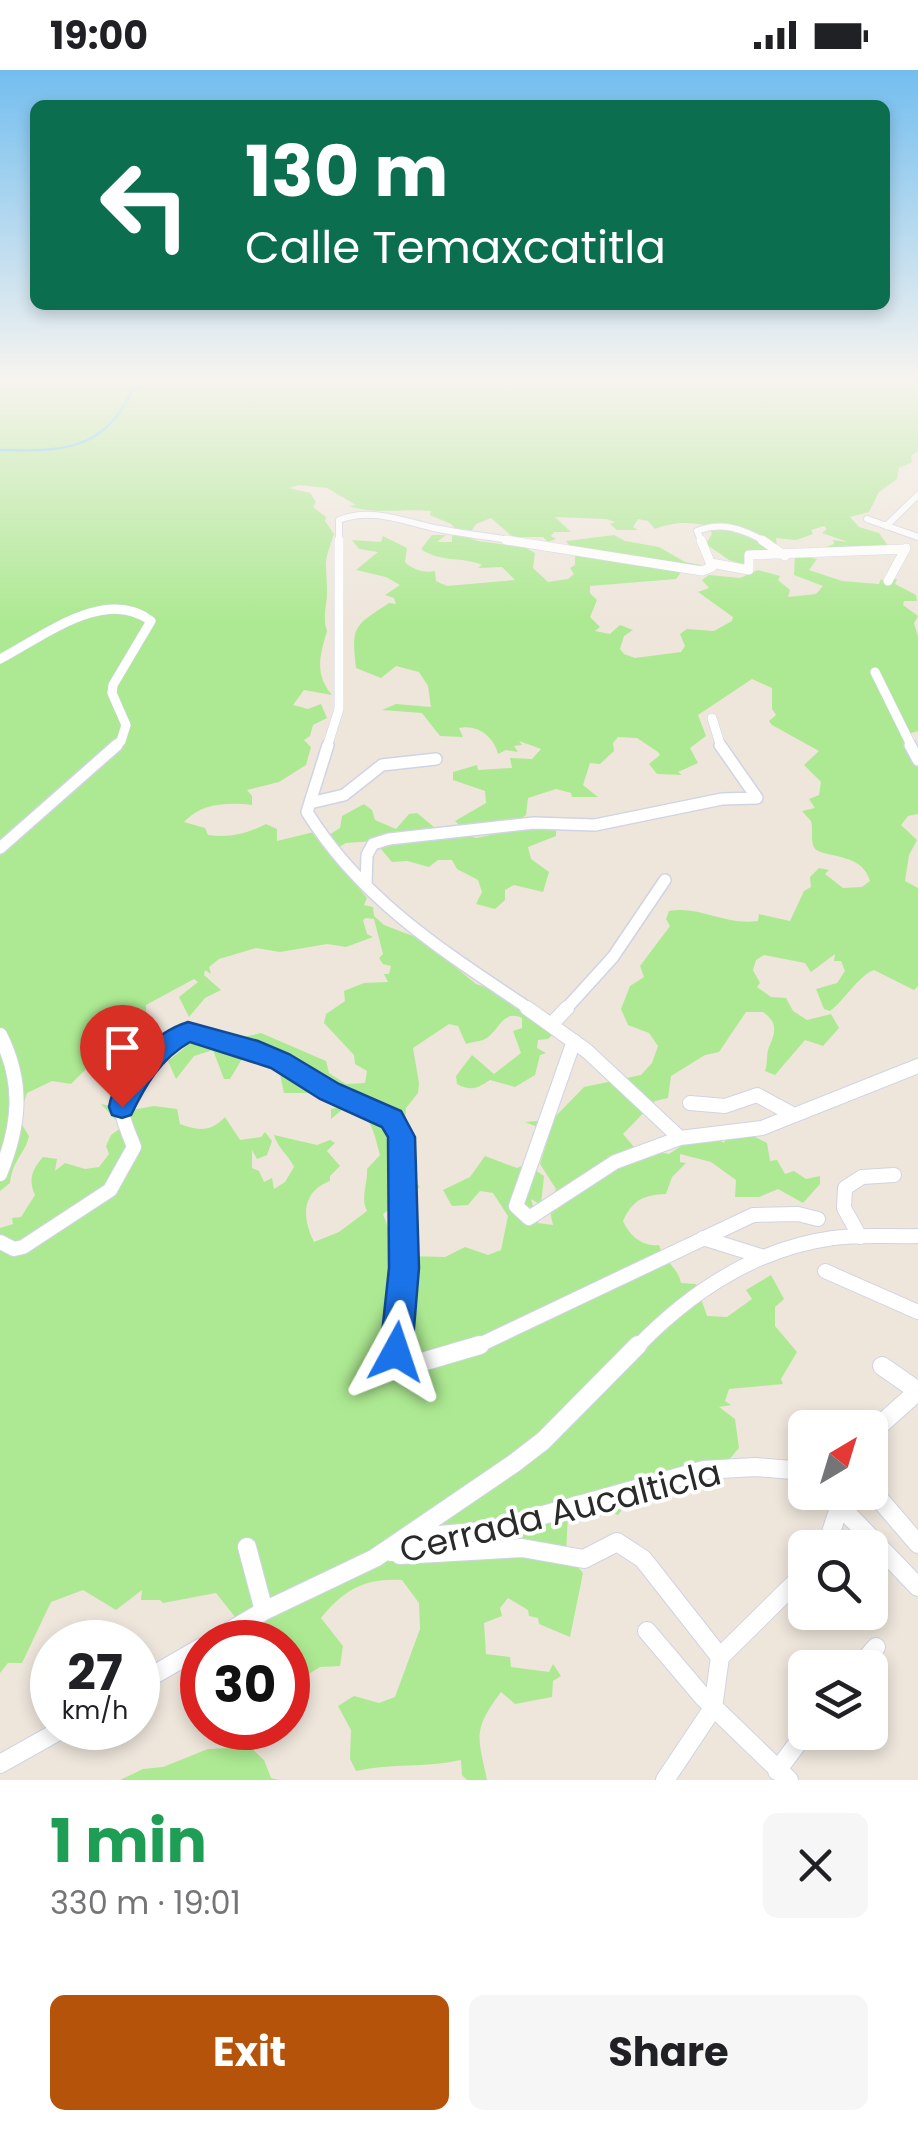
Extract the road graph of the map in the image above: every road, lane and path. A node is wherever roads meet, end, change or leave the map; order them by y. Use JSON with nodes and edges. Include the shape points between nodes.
{"nodes":[{"id":1,"x":918,"y":495,"type":"edge"},
{"id":2,"x":866,"y":520,"type":"dead end"},
{"id":3,"x":886,"y":526,"type":"junction"},
{"id":4,"x":916,"y":536,"type":"edge"},
{"id":5,"x":905,"y":549,"type":"junction"},
{"id":6,"x":785,"y":556,"type":"junction"},
{"id":7,"x":711,"y":563,"type":"junction"},
{"id":8,"x":888,"y":581,"type":"dead end"},
{"id":9,"x":0,"y":659,"type":"edge"},
{"id":10,"x":875,"y":672,"type":"dead end"},
{"id":11,"x":712,"y":718,"type":"dead end"},
{"id":12,"x":436,"y":760,"type":"dead end"},
{"id":13,"x":918,"y":760,"type":"edge"},
{"id":14,"x":310,"y":803,"type":"junction"},
{"id":15,"x":0,"y":848,"type":"edge"},
{"id":16,"x":665,"y":880,"type":"dead end"},
{"id":17,"x":366,"y":885,"type":"junction"},
{"id":18,"x":551,"y":1025,"type":"junction"},
{"id":19,"x":0,"y":1035,"type":"edge"},
{"id":20,"x":574,"y":1040,"type":"junction"},
{"id":21,"x":916,"y":1069,"type":"edge"},
{"id":22,"x":690,"y":1103,"type":"dead end"},
{"id":23,"x":792,"y":1114,"type":"junction"},
{"id":24,"x":680,"y":1138,"type":"junction"},
{"id":25,"x":0,"y":1174,"type":"edge"},
{"id":26,"x":894,"y":1175,"type":"dead end"},
{"id":27,"x":818,"y":1219,"type":"dead end"},
{"id":28,"x":860,"y":1236,"type":"junction"},
{"id":29,"x":918,"y":1236,"type":"edge"},
{"id":30,"x":703,"y":1238,"type":"junction"},
{"id":31,"x":0,"y":1242,"type":"edge"},
{"id":32,"x":764,"y":1257,"type":"junction"},
{"id":33,"x":825,"y":1272,"type":"dead end"},
{"id":34,"x":918,"y":1312,"type":"edge"},
{"id":35,"x":882,"y":1366,"type":"dead end"},
{"id":36,"x":918,"y":1392,"type":"edge"},
{"id":37,"x":888,"y":1418,"type":"edge"},
{"id":38,"x":788,"y":1470,"type":"edge"},
{"id":39,"x":888,"y":1509,"type":"edge"},
{"id":40,"x":852,"y":1510,"type":"edge"},
{"id":41,"x":918,"y":1544,"type":"edge"},
{"id":42,"x":247,"y":1547,"type":"dead end"},
{"id":43,"x":376,"y":1558,"type":"junction"},
{"id":44,"x":918,"y":1586,"type":"edge"},
{"id":45,"x":788,"y":1590,"type":"edge"},
{"id":46,"x":264,"y":1611,"type":"junction"},
{"id":47,"x":249,"y":1620,"type":"edge"},
{"id":48,"x":647,"y":1630,"type":"dead end"},
{"id":49,"x":876,"y":1647,"type":"dead end"},
{"id":50,"x":873,"y":1650,"type":"edge"},
{"id":51,"x":720,"y":1657,"type":"junction"},
{"id":52,"x":714,"y":1708,"type":"junction"},
{"id":53,"x":30,"y":1747,"type":"edge"},
{"id":54,"x":797,"y":1750,"type":"edge"},
{"id":55,"x":0,"y":1764,"type":"edge"},
{"id":56,"x":783,"y":1776,"type":"edge"},
{"id":57,"x":665,"y":1780,"type":"edge"}],
"edges":[{"from":1,"to":3,"type":"street"},
{"from":2,"to":3,"type":"street"},
{"from":3,"to":4,"type":"street"},
{"from":4,"to":5,"type":"street"},
{"from":5,"to":6,"type":"street"},
{"from":5,"to":8,"type":"street"},
{"from":6,"to":7,"type":"street","via":[[747,556],[748,570]]},
{"from":6,"to":7,"type":"street","via":[[738,529],[700,528]]},
{"from":7,"to":14,"type":"street","via":[[709,570],[686,569],[388,515],[339,518],[339,709]]},
{"from":9,"to":15,"type":"street","via":[[98,610],[123,607],[151,620],[113,685],[126,725],[121,741]]},
{"from":10,"to":13,"type":"street"},
{"from":11,"to":17,"type":"street","via":[[721,748],[757,798],[595,825],[534,824],[388,839],[372,844]]},
{"from":12,"to":14,"type":"street","via":[[382,765],[344,795]]},
{"from":14,"to":17,"type":"street","via":[[322,842]]},
{"from":16,"to":18,"type":"street","via":[[613,957]]},
{"from":17,"to":18,"type":"street","via":[[413,930]]},
{"from":18,"to":20,"type":"street"},
{"from":19,"to":25,"type":"street","via":[[21,1090],[20,1125]]},
{"from":20,"to":24,"type":"street"},
{"from":20,"to":24,"type":"street","via":[[518,1210],[529,1218],[600,1170]]},
{"from":21,"to":23,"type":"street"},
{"from":22,"to":23,"type":"street","via":[[725,1106],[757,1095]]},
{"from":23,"to":24,"type":"street","via":[[762,1128]]},
{"from":26,"to":28,"type":"street","via":[[856,1175],[848,1182],[847,1218]]},
{"from":27,"to":30,"type":"street","via":[[754,1215]]},
{"from":28,"to":29,"type":"street"},
{"from":28,"to":32,"type":"street"},
{"from":30,"to":31,"type":"street","via":[[481,1345],[412,1365],[396,1352],[404,1268],[402,1137],[392,1119],[280,1061],[188,1032],[168,1043],[122,1095],[134,1147],[116,1184],[23,1247]]},
{"from":30,"to":32,"type":"street"},
{"from":32,"to":43,"type":"street","via":[[684,1302],[543,1440]]},
{"from":33,"to":34,"type":"street"},
{"from":35,"to":36,"type":"street"},
{"from":36,"to":37,"type":"street"},
{"from":38,"to":43,"type":"street","name":"Cerrada Aucalticla","via":[[704,1470],[486,1530],[439,1535]]},
{"from":39,"to":41,"type":"street"},
{"from":40,"to":44,"type":"street"},
{"from":42,"to":46,"type":"street"},
{"from":43,"to":46,"type":"street"},
{"from":43,"to":51,"type":"street","via":[[544,1548],[581,1560],[617,1542],[643,1559]]},
{"from":45,"to":51,"type":"street"},
{"from":46,"to":47,"type":"street"},
{"from":48,"to":52,"type":"street"},
{"from":49,"to":50,"type":"street"},
{"from":51,"to":52,"type":"street"},
{"from":52,"to":56,"type":"street"},
{"from":52,"to":57,"type":"street"},
{"from":53,"to":55,"type":"street"},
{"from":54,"to":56,"type":"street"}]}
